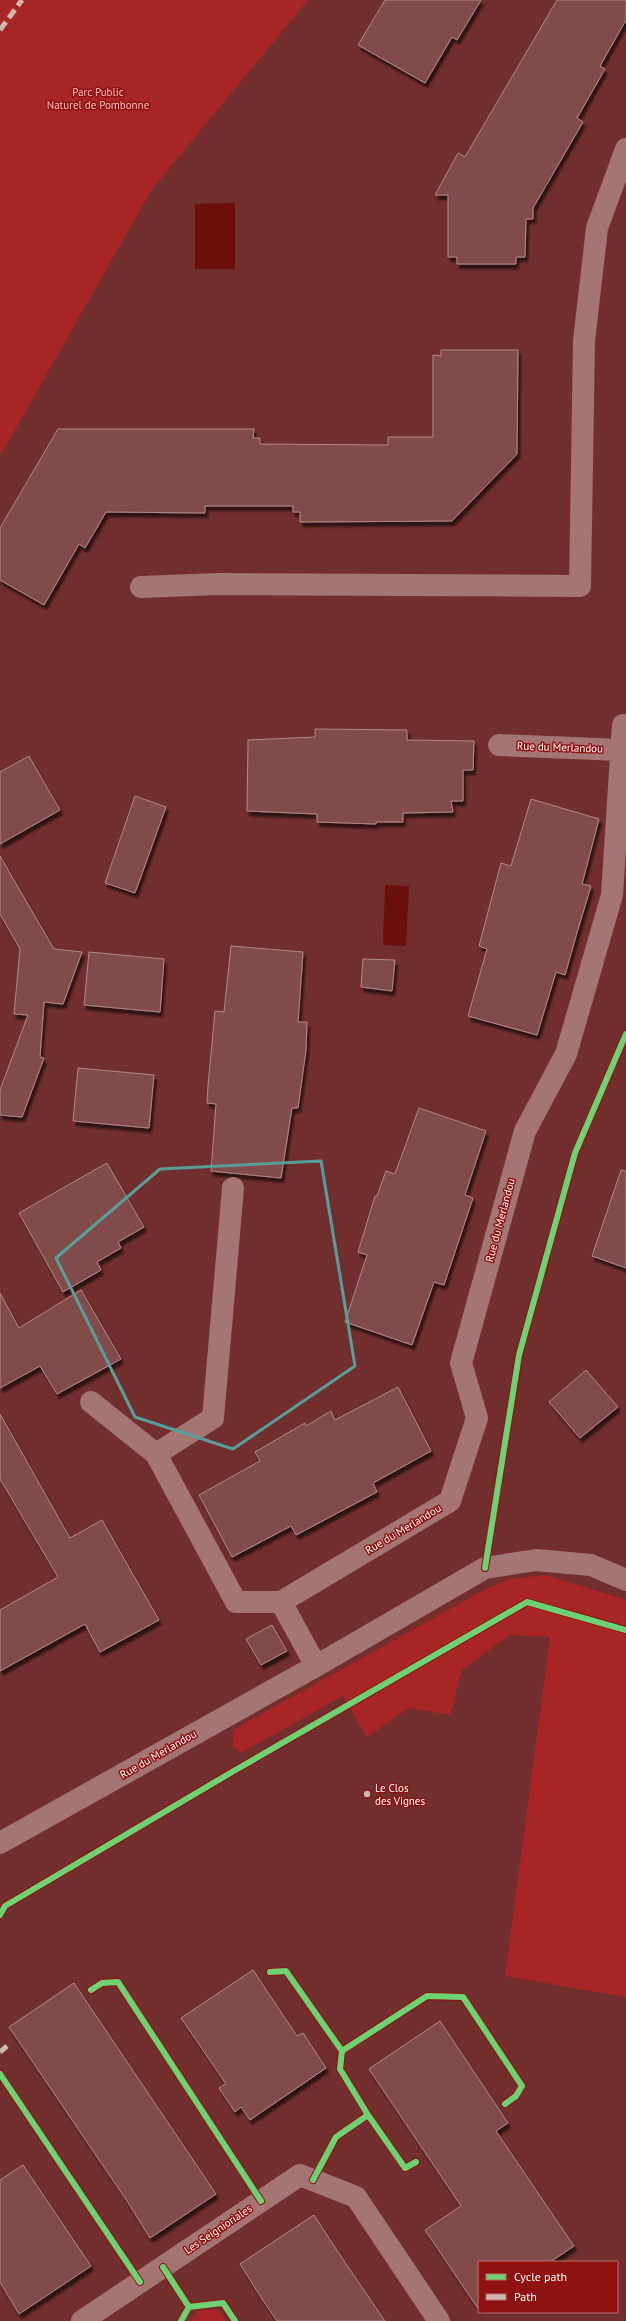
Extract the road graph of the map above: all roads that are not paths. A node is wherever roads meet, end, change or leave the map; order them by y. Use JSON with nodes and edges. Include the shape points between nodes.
{"nodes":[{"id":1,"x":626,"y":149,"type":"edge"},
{"id":2,"x":141,"y":587,"type":"dead end"},
{"id":3,"x":623,"y":725,"type":"dead end"},
{"id":4,"x":498,"y":745,"type":"dead end"},
{"id":5,"x":622,"y":750,"type":"junction"},
{"id":6,"x":233,"y":1188,"type":"dead end"},
{"id":7,"x":90,"y":1402,"type":"dead end"},
{"id":8,"x":156,"y":1454,"type":"junction"},
{"id":9,"x":626,"y":1580,"type":"edge"},
{"id":10,"x":281,"y":1602,"type":"junction"},
{"id":11,"x":316,"y":1666,"type":"junction"},
{"id":12,"x":0,"y":1843,"type":"edge"},
{"id":13,"x":82,"y":2321,"type":"edge"},
{"id":14,"x":439,"y":2321,"type":"edge"}],
"edges":[{"from":1,"to":2,"type":"street","via":[[597,228],[584,341],[580,586],[218,584]]},
{"from":3,"to":5,"type":"street","name":"Rue du Merlandou"},
{"from":4,"to":5,"type":"street","name":"Rue du Merlandou"},
{"from":5,"to":10,"type":"street","name":"Rue du Merlandou","via":[[612,895],[566,1054],[525,1132],[461,1363],[477,1418],[450,1501]]},
{"from":6,"to":8,"type":"street","via":[[213,1418]]},
{"from":7,"to":8,"type":"street"},
{"from":8,"to":10,"type":"street","via":[[236,1602]]},
{"from":9,"to":11,"type":"street","name":"Rue du Merlandou","via":[[591,1565],[536,1560],[485,1568]]},
{"from":10,"to":11,"type":"street"},
{"from":11,"to":12,"type":"street","name":"Rue du Merlandou"},
{"from":13,"to":14,"type":"street","name":"Les Seignioriales","via":[[300,2175],[356,2197]]}]}
